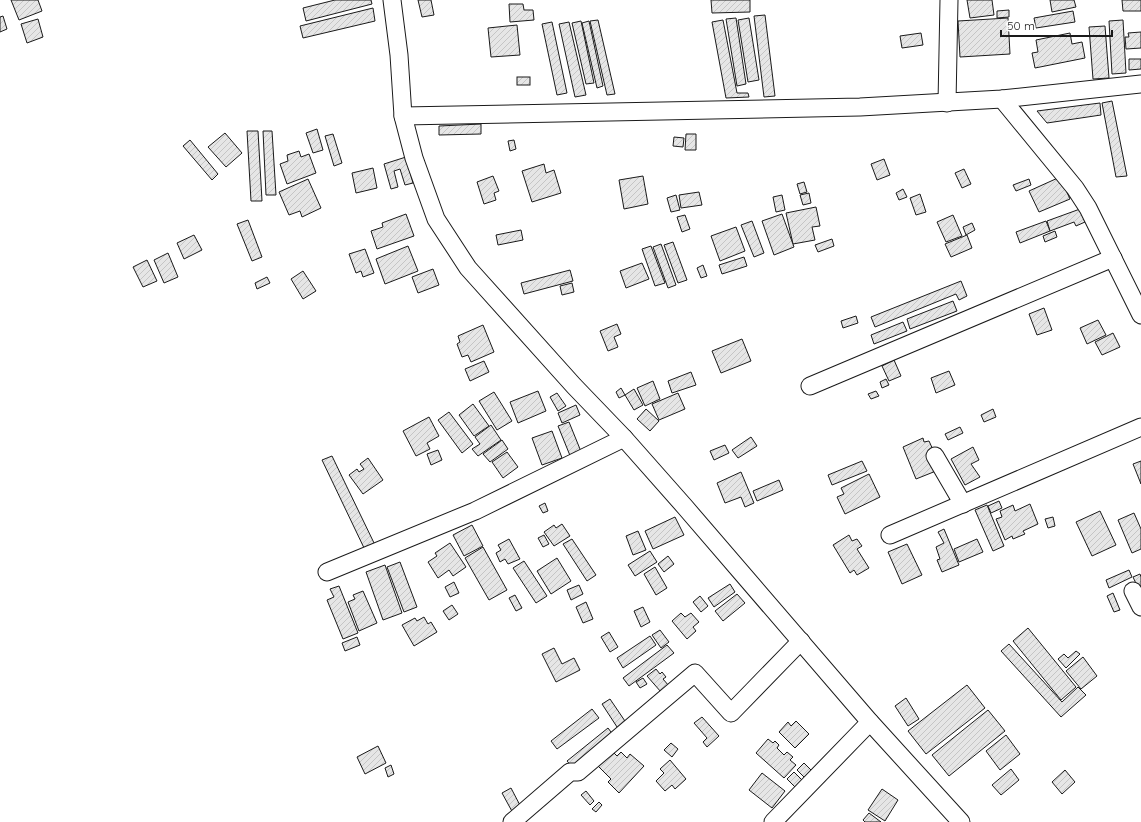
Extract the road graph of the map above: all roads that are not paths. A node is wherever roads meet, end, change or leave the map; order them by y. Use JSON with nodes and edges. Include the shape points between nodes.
{"nodes":[{"id":1,"x":392,"y":0,"type":"edge"},
{"id":2,"x":949,"y":0,"type":"edge"},
{"id":3,"x":1141,"y":84,"type":"edge"},
{"id":4,"x":1002,"y":99,"type":"junction"},
{"id":5,"x":947,"y":103,"type":"junction"},
{"id":6,"x":403,"y":116,"type":"junction"},
{"id":7,"x":1113,"y":258,"type":"junction"},
{"id":8,"x":1141,"y":315,"type":"edge"},
{"id":9,"x":810,"y":386,"type":"dead end"},
{"id":10,"x":1141,"y":427,"type":"edge"},
{"id":11,"x":624,"y":438,"type":"junction"},
{"id":12,"x":936,"y":456,"type":"dead end"},
{"id":13,"x":963,"y":504,"type":"junction"},
{"id":14,"x":890,"y":535,"type":"dead end"},
{"id":15,"x":327,"y":572,"type":"dead end"},
{"id":16,"x":1132,"y":590,"type":"dead end"},
{"id":17,"x":1141,"y":607,"type":"edge"},
{"id":18,"x":800,"y":641,"type":"junction"},
{"id":19,"x":870,"y":722,"type":"junction"},
{"id":20,"x":512,"y":822,"type":"edge"},
{"id":21,"x":774,"y":822,"type":"edge"},
{"id":22,"x":961,"y":822,"type":"edge"}],
"edges":[{"from":1,"to":6,"type":"street"},
{"from":2,"to":5,"type":"street"},
{"from":3,"to":4,"type":"street"},
{"from":4,"to":5,"type":"street"},
{"from":4,"to":7,"type":"street","via":[[1075,188]]},
{"from":5,"to":6,"type":"street"},
{"from":6,"to":11,"type":"street","via":[[414,158],[436,219],[468,268]]},
{"from":7,"to":8,"type":"street"},
{"from":7,"to":9,"type":"street"},
{"from":10,"to":13,"type":"street"},
{"from":11,"to":15,"type":"street","via":[[475,511]]},
{"from":11,"to":18,"type":"street"},
{"from":12,"to":13,"type":"street"},
{"from":13,"to":14,"type":"street"},
{"from":16,"to":17,"type":"street"},
{"from":18,"to":19,"type":"street"},
{"from":18,"to":20,"type":"street","via":[[731,713],[695,673],[578,772],[570,772]]},
{"from":19,"to":21,"type":"street"},
{"from":19,"to":22,"type":"street"}]}
